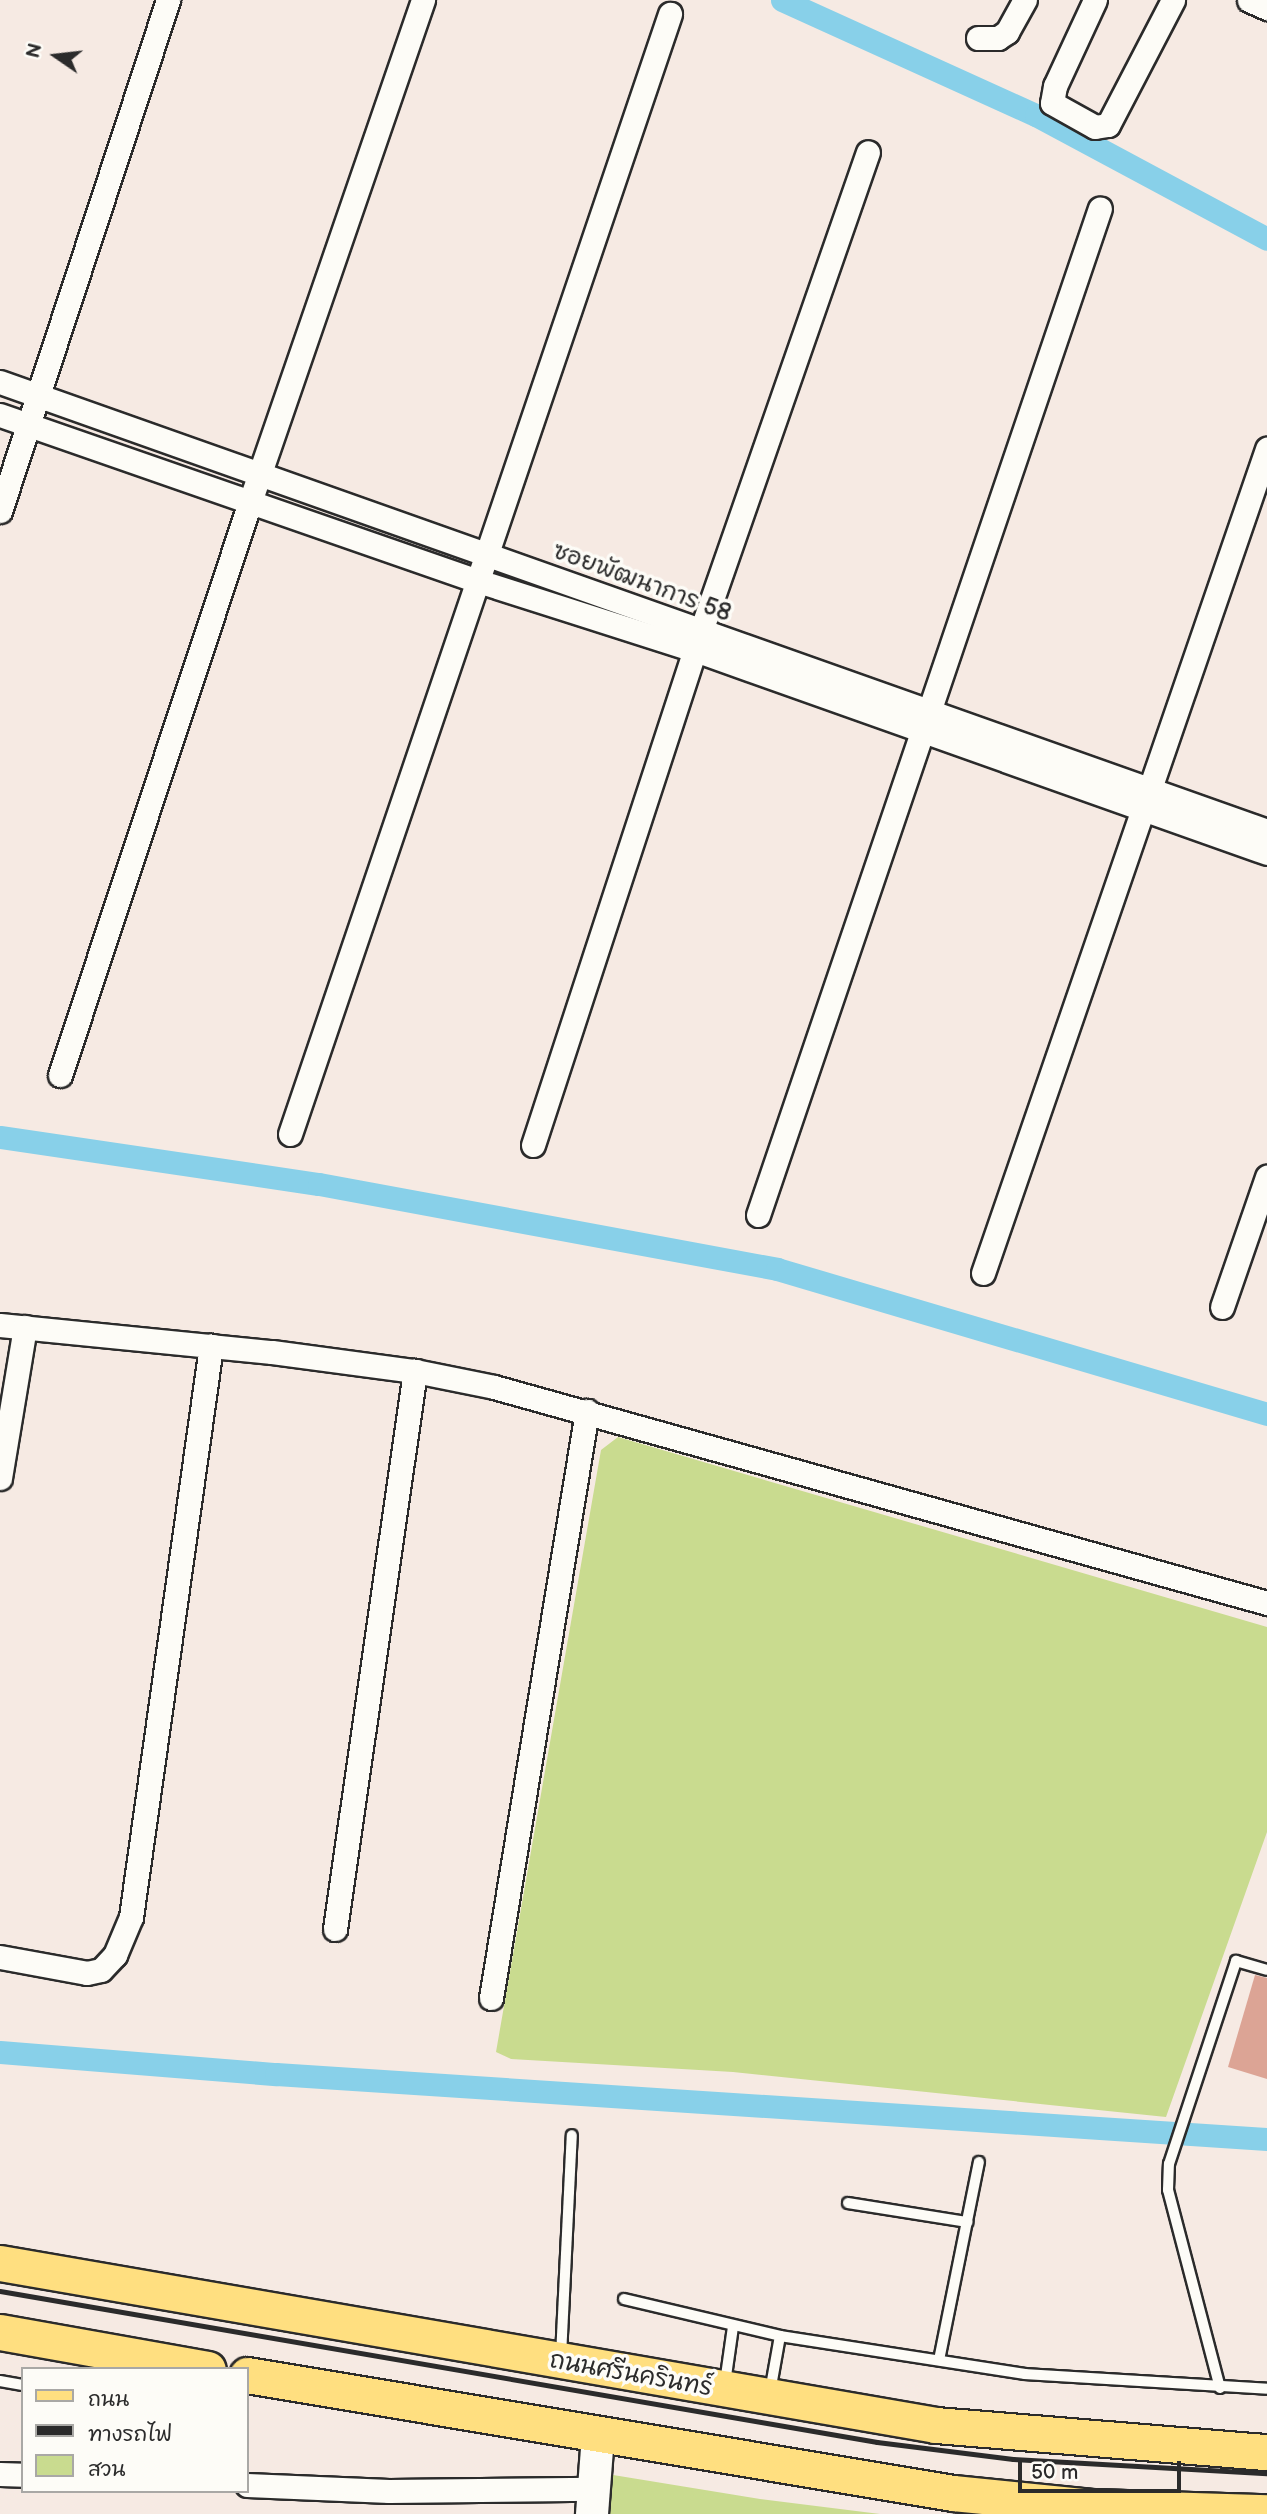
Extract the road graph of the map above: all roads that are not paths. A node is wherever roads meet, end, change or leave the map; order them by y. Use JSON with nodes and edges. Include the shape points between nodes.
{"nodes":[{"id":1,"x":168,"y":0,"type":"edge"},
{"id":2,"x":423,"y":0,"type":"edge"},
{"id":3,"x":1025,"y":0,"type":"edge"},
{"id":4,"x":1095,"y":0,"type":"edge"},
{"id":5,"x":1172,"y":0,"type":"edge"},
{"id":6,"x":1249,"y":0,"type":"edge"},
{"id":7,"x":1267,"y":8,"type":"edge"},
{"id":8,"x":670,"y":14,"type":"dead end"},
{"id":9,"x":978,"y":38,"type":"dead end"},
{"id":10,"x":868,"y":152,"type":"dead end"},
{"id":11,"x":1100,"y":208,"type":"dead end"},
{"id":12,"x":0,"y":382,"type":"edge"},
{"id":13,"x":38,"y":395,"type":"junction"},
{"id":14,"x":0,"y":415,"type":"edge"},
{"id":15,"x":30,"y":425,"type":"junction"},
{"id":16,"x":1267,"y":449,"type":"edge"},
{"id":17,"x":260,"y":472,"type":"junction"},
{"id":18,"x":251,"y":499,"type":"junction"},
{"id":19,"x":0,"y":512,"type":"edge"},
{"id":20,"x":484,"y":554,"type":"junction"},
{"id":21,"x":475,"y":580,"type":"junction"},
{"id":22,"x":698,"y":640,"type":"junction"},
{"id":23,"x":926,"y":722,"type":"junction"},
{"id":24,"x":1148,"y":802,"type":"junction"},
{"id":25,"x":1267,"y":831,"type":"edge"},
{"id":26,"x":1267,"y":853,"type":"edge"},
{"id":27,"x":60,"y":1075,"type":"dead end"},
{"id":28,"x":290,"y":1134,"type":"dead end"},
{"id":29,"x":533,"y":1145,"type":"dead end"},
{"id":30,"x":1267,"y":1177,"type":"edge"},
{"id":31,"x":758,"y":1215,"type":"dead end"},
{"id":32,"x":983,"y":1273,"type":"dead end"},
{"id":33,"x":1222,"y":1307,"type":"dead end"},
{"id":34,"x":0,"y":1325,"type":"edge"},
{"id":35,"x":25,"y":1327,"type":"junction"},
{"id":36,"x":211,"y":1346,"type":"junction"},
{"id":37,"x":415,"y":1371,"type":"junction"},
{"id":38,"x":587,"y":1411,"type":"junction"},
{"id":39,"x":0,"y":1478,"type":"edge"},
{"id":40,"x":1267,"y":1603,"type":"edge"},
{"id":41,"x":335,"y":1929,"type":"dead end"},
{"id":42,"x":0,"y":1956,"type":"edge"},
{"id":43,"x":1267,"y":1970,"type":"edge"},
{"id":44,"x":491,"y":1998,"type":"dead end"},
{"id":45,"x":572,"y":2135,"type":"dead end"},
{"id":46,"x":979,"y":2162,"type":"dead end"},
{"id":47,"x":848,"y":2203,"type":"dead end"},
{"id":48,"x":967,"y":2222,"type":"junction"},
{"id":49,"x":0,"y":2263,"type":"edge"},
{"id":50,"x":625,"y":2299,"type":"dead end"},
{"id":51,"x":733,"y":2327,"type":"junction"},
{"id":52,"x":0,"y":2332,"type":"edge"},
{"id":53,"x":780,"y":2336,"type":"junction"},
{"id":54,"x":939,"y":2360,"type":"junction"},
{"id":55,"x":561,"y":2363,"type":"junction"},
{"id":56,"x":193,"y":2367,"type":"edge"},
{"id":57,"x":248,"y":2375,"type":"edge"},
{"id":58,"x":0,"y":2381,"type":"edge"},
{"id":59,"x":21,"y":2385,"type":"edge"},
{"id":60,"x":1220,"y":2388,"type":"junction"},
{"id":61,"x":1267,"y":2389,"type":"edge"},
{"id":62,"x":724,"y":2390,"type":"junction"},
{"id":63,"x":769,"y":2398,"type":"junction"},
{"id":64,"x":598,"y":2437,"type":"junction"},
{"id":65,"x":1267,"y":2452,"type":"edge"},
{"id":66,"x":0,"y":2474,"type":"edge"},
{"id":67,"x":21,"y":2475,"type":"edge"},
{"id":68,"x":248,"y":2485,"type":"edge"},
{"id":69,"x":593,"y":2502,"type":"edge"},
{"id":70,"x":1267,"y":2512,"type":"edge"}],
"edges":[{"from":1,"to":13,"type":"street"},
{"from":2,"to":17,"type":"street"},
{"from":3,"to":9,"type":"street","via":[[1007,32],[998,38]]},
{"from":4,"to":5,"type":"street","via":[[1055,86],[1052,103],[1095,127],[1108,125]]},
{"from":6,"to":7,"type":"street"},
{"from":8,"to":20,"type":"street"},
{"from":10,"to":22,"type":"street"},
{"from":11,"to":23,"type":"street"},
{"from":12,"to":13,"type":"street","name":"ซอยพัฒนาการ 58"},
{"from":13,"to":15,"type":"street"},
{"from":13,"to":17,"type":"street","name":"ซอยพัฒนาการ 58"},
{"from":14,"to":15,"type":"street","name":"ซอยพัฒนาการ 58"},
{"from":15,"to":18,"type":"street","name":"ซอยพัฒนาการ 58"},
{"from":15,"to":19,"type":"street"},
{"from":16,"to":24,"type":"street"},
{"from":17,"to":18,"type":"street"},
{"from":17,"to":20,"type":"street","name":"ซอยพัฒนาการ 58"},
{"from":18,"to":21,"type":"street","name":"ซอยพัฒนาการ 58"},
{"from":18,"to":27,"type":"street"},
{"from":20,"to":21,"type":"street"},
{"from":20,"to":22,"type":"street","name":"ซอยพัฒนาการ 58"},
{"from":21,"to":22,"type":"street","name":"ซอยพัฒนาการ 58"},
{"from":21,"to":28,"type":"street"},
{"from":22,"to":23,"type":"street","name":"ซอยพัฒนาการ 58"},
{"from":22,"to":29,"type":"street"},
{"from":23,"to":24,"type":"street","name":"ซอยพัฒนาการ 58"},
{"from":23,"to":31,"type":"street"},
{"from":24,"to":25,"type":"street","name":"ซอยพัฒนาการ 58"},
{"from":24,"to":26,"type":"street","name":"ซอยพัฒนาการ 58"},
{"from":24,"to":32,"type":"street"},
{"from":30,"to":33,"type":"street"},
{"from":34,"to":35,"type":"street"},
{"from":35,"to":36,"type":"street"},
{"from":35,"to":39,"type":"street"},
{"from":36,"to":37,"type":"street"},
{"from":36,"to":42,"type":"street","via":[[131,1917],[115,1955],[100,1970],[87,1973]]},
{"from":37,"to":38,"type":"street"},
{"from":37,"to":41,"type":"street"},
{"from":38,"to":40,"type":"street"},
{"from":38,"to":44,"type":"street"},
{"from":43,"to":60,"type":"lane","via":[[1236,1961],[1169,2164],[1168,2190]]},
{"from":45,"to":55,"type":"lane"},
{"from":46,"to":48,"type":"lane"},
{"from":47,"to":48,"type":"lane"},
{"from":48,"to":54,"type":"lane"},
{"from":49,"to":55,"type":"main road","name":"ถนนศรีนครินทร์"},
{"from":50,"to":51,"type":"lane"},
{"from":51,"to":53,"type":"lane"},
{"from":51,"to":62,"type":"lane"},
{"from":52,"to":56,"type":"main road","via":[[93,2354]]},
{"from":53,"to":54,"type":"lane"},
{"from":53,"to":63,"type":"lane"},
{"from":54,"to":60,"type":"lane","via":[[1025,2374]]},
{"from":55,"to":62,"type":"main road","name":"ถนนศรีนครินทร์"},
{"from":57,"to":64,"type":"main road"},
{"from":58,"to":59,"type":"lane"},
{"from":60,"to":61,"type":"lane"},
{"from":62,"to":63,"type":"main road","name":"ถนนศรีนครินทร์"},
{"from":63,"to":65,"type":"main road","name":"ถนนศรีนครินทร์","via":[[936,2425]]},
{"from":64,"to":69,"type":"street"},
{"from":64,"to":70,"type":"main road","via":[[954,2493],[1094,2507]]},
{"from":66,"to":67,"type":"street"},
{"from":68,"to":69,"type":"street"}]}
